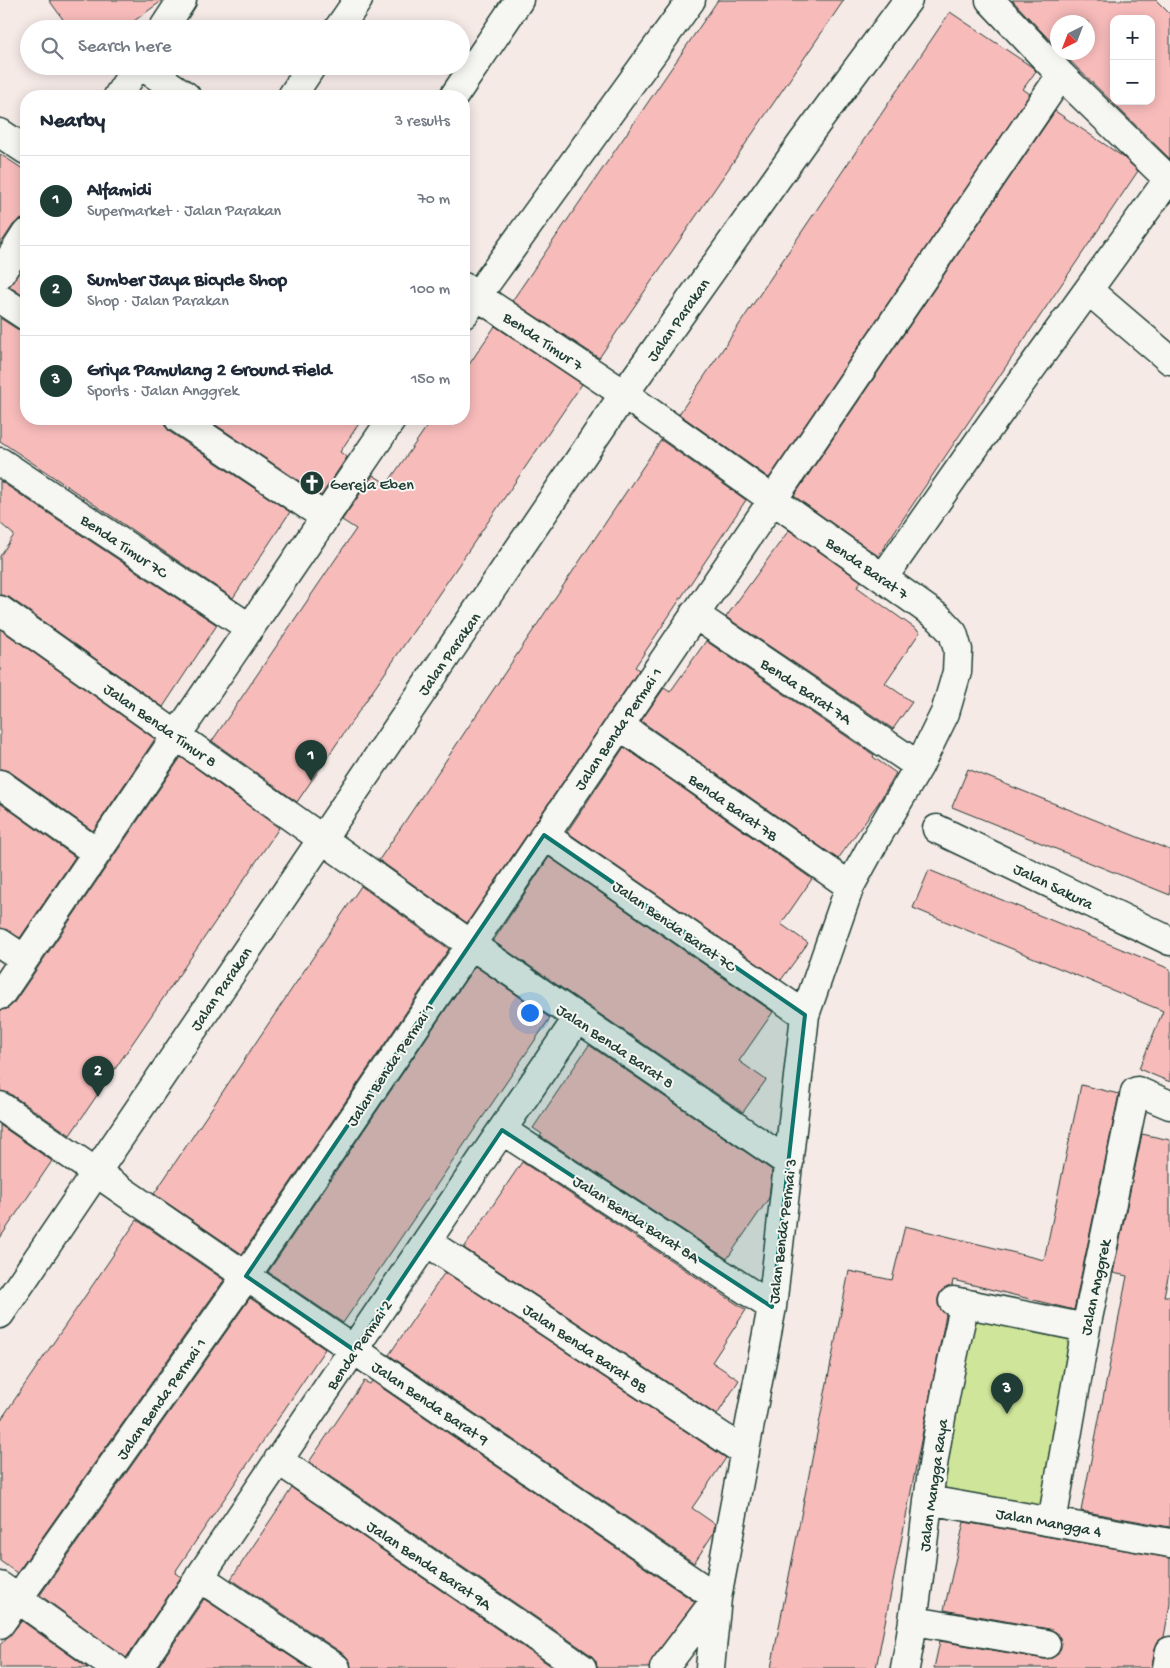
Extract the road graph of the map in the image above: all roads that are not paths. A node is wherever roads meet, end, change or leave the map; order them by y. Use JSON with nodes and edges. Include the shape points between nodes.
{"nodes":[{"id":1,"x":182,"y":0,"type":"edge"},
{"id":2,"x":358,"y":0,"type":"edge"},
{"id":3,"x":519,"y":0,"type":"edge"},
{"id":4,"x":691,"y":0,"type":"edge"},
{"id":5,"x":908,"y":0,"type":"edge"},
{"id":6,"x":990,"y":0,"type":"edge"},
{"id":7,"x":169,"y":20,"type":"edge"},
{"id":8,"x":344,"y":20,"type":"edge"},
{"id":9,"x":470,"y":72,"type":"edge"},
{"id":10,"x":132,"y":75,"type":"edge"},
{"id":11,"x":155,"y":75,"type":"edge"},
{"id":12,"x":306,"y":75,"type":"edge"},
{"id":13,"x":468,"y":75,"type":"edge"},
{"id":14,"x":1061,"y":76,"type":"junction"},
{"id":15,"x":122,"y":90,"type":"edge"},
{"id":16,"x":177,"y":90,"type":"edge"},
{"id":17,"x":296,"y":90,"type":"edge"},
{"id":18,"x":458,"y":90,"type":"edge"},
{"id":19,"x":0,"y":133,"type":"edge"},
{"id":20,"x":20,"y":146,"type":"edge"},
{"id":21,"x":1169,"y":178,"type":"edge"},
{"id":22,"x":20,"y":243,"type":"edge"},
{"id":23,"x":0,"y":274,"type":"edge"},
{"id":24,"x":1088,"y":290,"type":"junction"},
{"id":25,"x":470,"y":296,"type":"edge"},
{"id":26,"x":0,"y":299,"type":"edge"},
{"id":27,"x":470,"y":300,"type":"edge"},
{"id":28,"x":20,"y":312,"type":"edge"},
{"id":29,"x":1170,"y":360,"type":"edge"},
{"id":30,"x":624,"y":394,"type":"junction"},
{"id":31,"x":188,"y":425,"type":"edge"},
{"id":32,"x":388,"y":425,"type":"edge"},
{"id":33,"x":0,"y":462,"type":"edge"},
{"id":34,"x":772,"y":499,"type":"junction"},
{"id":35,"x":326,"y":517,"type":"junction"},
{"id":36,"x":883,"y":578,"type":"junction"},
{"id":37,"x":0,"y":610,"type":"edge"},
{"id":38,"x":694,"y":614,"type":"junction"},
{"id":39,"x":250,"y":628,"type":"junction"},
{"id":40,"x":619,"y":725,"type":"junction"},
{"id":41,"x":177,"y":735,"type":"junction"},
{"id":42,"x":919,"y":766,"type":"junction"},
{"id":43,"x":0,"y":784,"type":"edge"},
{"id":44,"x":894,"y":809,"type":"joint"},
{"id":45,"x":937,"y":829,"type":"dead end"},
{"id":46,"x":544,"y":835,"type":"junction"},
{"id":47,"x":321,"y":840,"type":"junction"},
{"id":48,"x":97,"y":853,"type":"junction"},
{"id":49,"x":850,"y":886,"type":"junction"},
{"id":50,"x":1170,"y":941,"type":"edge"},
{"id":51,"x":0,"y":942,"type":"edge"},
{"id":52,"x":470,"y":944,"type":"junction"},
{"id":53,"x":24,"y":959,"type":"junction"},
{"id":54,"x":0,"y":995,"type":"edge"},
{"id":55,"x":805,"y":1015,"type":"junction"},
{"id":56,"x":577,"y":1019,"type":"junction"},
{"id":57,"x":1170,"y":1105,"type":"edge"},
{"id":58,"x":0,"y":1106,"type":"edge"},
{"id":59,"x":502,"y":1130,"type":"junction"},
{"id":60,"x":789,"y":1163,"type":"junction"},
{"id":61,"x":95,"y":1171,"type":"junction"},
{"id":62,"x":427,"y":1242,"type":"junction"},
{"id":63,"x":246,"y":1276,"type":"junction"},
{"id":64,"x":772,"y":1306,"type":"junction"},
{"id":65,"x":0,"y":1314,"type":"edge"},
{"id":66,"x":1086,"y":1328,"type":"junction"},
{"id":67,"x":354,"y":1350,"type":"junction"},
{"id":68,"x":745,"y":1452,"type":"junction"},
{"id":69,"x":278,"y":1460,"type":"junction"},
{"id":70,"x":928,"y":1500,"type":"junction"},
{"id":71,"x":1052,"y":1522,"type":"junction"},
{"id":72,"x":1170,"y":1543,"type":"edge"},
{"id":73,"x":199,"y":1577,"type":"junction"},
{"id":74,"x":9,"y":1592,"type":"edge"},
{"id":75,"x":718,"y":1598,"type":"junction"},
{"id":76,"x":915,"y":1621,"type":"junction"},
{"id":77,"x":0,"y":1624,"type":"edge"},
{"id":78,"x":1046,"y":1644,"type":"dead end"},
{"id":79,"x":1170,"y":1651,"type":"edge"},
{"id":80,"x":115,"y":1668,"type":"edge"},
{"id":81,"x":138,"y":1668,"type":"edge"},
{"id":82,"x":336,"y":1668,"type":"edge"},
{"id":83,"x":582,"y":1668,"type":"edge"},
{"id":84,"x":664,"y":1668,"type":"edge"},
{"id":85,"x":710,"y":1668,"type":"edge"},
{"id":86,"x":905,"y":1668,"type":"edge"},
{"id":87,"x":1167,"y":1668,"type":"edge"}],
"edges":[{"from":1,"to":7,"type":"street"},
{"from":2,"to":8,"type":"street"},
{"from":3,"to":9,"type":"street"},
{"from":4,"to":25,"type":"street"},
{"from":5,"to":30,"type":"street","name":"Jalan Parakan"},
{"from":6,"to":14,"type":"street"},
{"from":10,"to":15,"type":"street"},
{"from":11,"to":16,"type":"street"},
{"from":12,"to":17,"type":"street"},
{"from":13,"to":18,"type":"street"},
{"from":14,"to":21,"type":"street"},
{"from":14,"to":34,"type":"street","name":"Jalan Benda Permai 1"},
{"from":19,"to":20,"type":"street"},
{"from":21,"to":24,"type":"street"},
{"from":22,"to":23,"type":"street"},
{"from":24,"to":29,"type":"street"},
{"from":24,"to":36,"type":"street"},
{"from":26,"to":28,"type":"street"},
{"from":27,"to":30,"type":"street","name":"Benda Timur 7"},
{"from":30,"to":34,"type":"street","name":"Benda Barat 7"},
{"from":30,"to":47,"type":"street","name":"Jalan Parakan"},
{"from":31,"to":35,"type":"street"},
{"from":32,"to":35,"type":"street"},
{"from":33,"to":39,"type":"street","name":"Benda Timur 7C"},
{"from":34,"to":36,"type":"street","name":"Benda Barat 7"},
{"from":34,"to":38,"type":"street","name":"Jalan Benda Permai 1"},
{"from":35,"to":39,"type":"street"},
{"from":36,"to":42,"type":"street","name":"Benda Barat 7","via":[[939,618],[953,633],[958,650],[957,672],[945,713]]},
{"from":37,"to":41,"type":"street","name":"Jalan Benda Timur 8"},
{"from":38,"to":40,"type":"street","name":"Jalan Benda Permai 1"},
{"from":38,"to":42,"type":"street","name":"Benda Barat 7A"},
{"from":39,"to":41,"type":"street"},
{"from":40,"to":46,"type":"street","name":"Jalan Benda Permai 1"},
{"from":40,"to":49,"type":"street","name":"Benda Barat 7B"},
{"from":41,"to":47,"type":"street","name":"Jalan Benda Timur 8"},
{"from":41,"to":48,"type":"street"},
{"from":42,"to":44,"type":"street","name":"Benda Barat 7"},
{"from":43,"to":48,"type":"street"},
{"from":44,"to":49,"type":"street","name":"Jalan Benda Permai 3"},
{"from":45,"to":50,"type":"street","name":"Jalan Sakura"},
{"from":46,"to":52,"type":"street","name":"Jalan Benda Permai 1"},
{"from":46,"to":55,"type":"street","name":"Jalan Benda Barat 7C"},
{"from":47,"to":52,"type":"street","name":"Jalan Benda Barat 8"},
{"from":47,"to":61,"type":"street","name":"Jalan Parakan"},
{"from":48,"to":53,"type":"street"},
{"from":49,"to":55,"type":"street","name":"Jalan Benda Permai 3"},
{"from":51,"to":53,"type":"street"},
{"from":52,"to":56,"type":"street","name":"Jalan Benda Barat 8"},
{"from":52,"to":63,"type":"street","name":"Jalan Benda Permai 1"},
{"from":53,"to":54,"type":"street"},
{"from":55,"to":60,"type":"street","name":"Jalan Benda Permai 3"},
{"from":56,"to":59,"type":"street","name":"Benda Permai 2"},
{"from":56,"to":60,"type":"street","name":"Jalan Benda Barat 8"},
{"from":57,"to":66,"type":"street","name":"Jalan Anggrek","via":[[1135,1092]]},
{"from":58,"to":61,"type":"street","name":"Jalan Benda Barat 9"},
{"from":59,"to":62,"type":"street","name":"Benda Permai 2"},
{"from":59,"to":64,"type":"street","name":"Jalan Benda Barat 8A"},
{"from":60,"to":64,"type":"street","name":"Jalan Benda Permai 3"},
{"from":61,"to":63,"type":"street","name":"Jalan Benda Barat 9"},
{"from":61,"to":65,"type":"street","name":"Jalan Parakan"},
{"from":62,"to":67,"type":"street","name":"Benda Permai 2"},
{"from":62,"to":68,"type":"street","name":"Jalan Benda Barat 8B"},
{"from":63,"to":67,"type":"street","name":"Jalan Benda Barat 9"},
{"from":63,"to":74,"type":"street","name":"Jalan Benda Permai 1"},
{"from":64,"to":68,"type":"street","name":"Jalan Benda Permai 3"},
{"from":66,"to":70,"type":"street","name":"Jalan Mangga Raya","via":[[959,1302]]},
{"from":66,"to":71,"type":"street","name":"Jalan Anggrek"},
{"from":67,"to":69,"type":"street","name":"Benda Permai 2"},
{"from":67,"to":75,"type":"street","name":"Jalan Benda Barat 9"},
{"from":68,"to":75,"type":"street","name":"Jalan Benda Permai 3"},
{"from":69,"to":73,"type":"street","name":"Benda Permai 2"},
{"from":69,"to":83,"type":"street","name":"Jalan Benda Barat 9A"},
{"from":70,"to":71,"type":"street","name":"Jalan Mangga 4"},
{"from":70,"to":76,"type":"street","name":"Jalan Mangga Raya"},
{"from":71,"to":72,"type":"street","name":"Jalan Mangga 4"},
{"from":73,"to":81,"type":"street","name":"Benda Permai 2"},
{"from":73,"to":82,"type":"street"},
{"from":74,"to":77,"type":"street","name":"Jalan Benda Permai 1"},
{"from":74,"to":80,"type":"street"},
{"from":75,"to":84,"type":"street"},
{"from":75,"to":85,"type":"street","name":"Jalan Benda Permai 3"},
{"from":76,"to":78,"type":"street"},
{"from":76,"to":86,"type":"street","name":"Jalan Mangga Raya"},
{"from":79,"to":87,"type":"street"}]}
